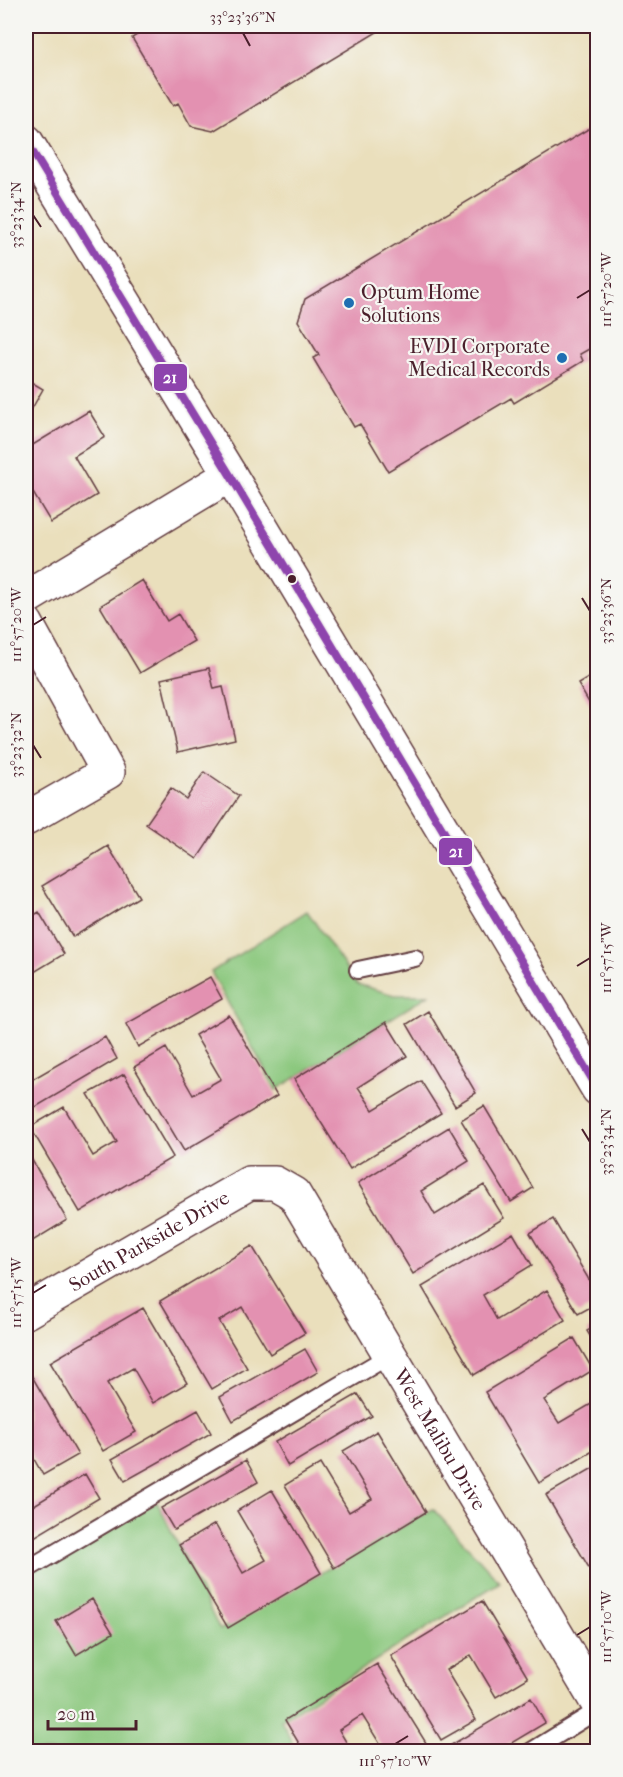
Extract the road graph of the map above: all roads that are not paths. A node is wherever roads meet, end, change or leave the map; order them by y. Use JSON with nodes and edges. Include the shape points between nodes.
{"nodes":[{"id":1,"x":26,"y":141,"type":"edge"},
{"id":2,"x":230,"y":475,"type":"junction"},
{"id":3,"x":26,"y":598,"type":"edge"},
{"id":4,"x":26,"y":623,"type":"edge"},
{"id":5,"x":26,"y":819,"type":"edge"},
{"id":6,"x":415,"y":958,"type":"dead end"},
{"id":7,"x":358,"y":970,"type":"dead end"},
{"id":8,"x":597,"y":1089,"type":"edge"},
{"id":9,"x":275,"y":1183,"type":"joint"},
{"id":10,"x":26,"y":1311,"type":"edge"},
{"id":11,"x":392,"y":1354,"type":"junction"},
{"id":12,"x":26,"y":1570,"type":"edge"},
{"id":13,"x":597,"y":1704,"type":"edge"},
{"id":14,"x":597,"y":1710,"type":"edge"},
{"id":15,"x":530,"y":1752,"type":"edge"}],
"edges":[{"from":1,"to":2,"type":"street"},
{"from":2,"to":3,"type":"street"},
{"from":2,"to":8,"type":"street"},
{"from":4,"to":5,"type":"street","via":[[108,772]]},
{"from":6,"to":7,"type":"lane"},
{"from":9,"to":10,"type":"street","name":"South Parkside Drive","via":[[249,1183]]},
{"from":9,"to":11,"type":"street","name":"West Malibu Drive","via":[[294,1194]]},
{"from":11,"to":12,"type":"lane"},
{"from":11,"to":13,"type":"street","name":"West Malibu Drive"},
{"from":14,"to":15,"type":"lane"}]}
